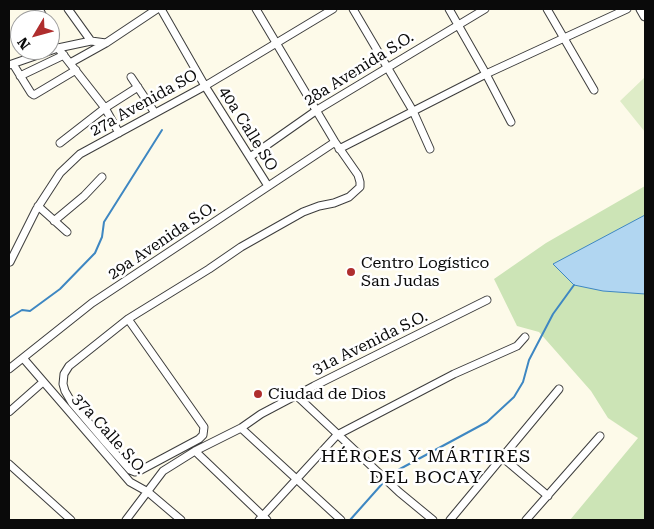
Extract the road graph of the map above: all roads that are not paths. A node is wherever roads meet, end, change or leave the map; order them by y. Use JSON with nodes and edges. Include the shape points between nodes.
{"nodes":[{"id":1,"x":68,"y":9,"type":"edge"},
{"id":2,"x":157,"y":9,"type":"edge"},
{"id":3,"x":161,"y":9,"type":"edge"},
{"id":4,"x":256,"y":9,"type":"edge"},
{"id":5,"x":332,"y":9,"type":"edge"},
{"id":6,"x":353,"y":9,"type":"edge"},
{"id":7,"x":449,"y":9,"type":"edge"},
{"id":8,"x":484,"y":9,"type":"edge"},
{"id":9,"x":547,"y":9,"type":"edge"},
{"id":10,"x":627,"y":9,"type":"edge"},
{"id":11,"x":458,"y":24,"type":"junction"},
{"id":12,"x":564,"y":37,"type":"junction"},
{"id":13,"x":91,"y":41,"type":"junction"},
{"id":14,"x":106,"y":43,"type":"junction"},
{"id":15,"x":277,"y":44,"type":"junction"},
{"id":16,"x":60,"y":48,"type":"edge"},
{"id":17,"x":60,"y":50,"type":"edge"},
{"id":18,"x":64,"y":55,"type":"junction"},
{"id":19,"x":70,"y":63,"type":"junction"},
{"id":20,"x":11,"y":64,"type":"edge"},
{"id":21,"x":387,"y":68,"type":"junction"},
{"id":22,"x":76,"y":70,"type":"junction"},
{"id":23,"x":486,"y":74,"type":"junction"},
{"id":24,"x":20,"y":76,"type":"junction"},
{"id":25,"x":131,"y":78,"type":"dead end"},
{"id":26,"x":205,"y":86,"type":"junction"},
{"id":27,"x":138,"y":87,"type":"junction"},
{"id":28,"x":594,"y":90,"type":"dead end"},
{"id":29,"x":105,"y":108,"type":"junction"},
{"id":30,"x":317,"y":110,"type":"junction"},
{"id":31,"x":413,"y":111,"type":"junction"},
{"id":32,"x":155,"y":113,"type":"junction"},
{"id":33,"x":511,"y":122,"type":"dead end"},
{"id":34,"x":119,"y":133,"type":"junction"},
{"id":35,"x":60,"y":143,"type":"dead end"},
{"id":36,"x":337,"y":146,"type":"junction"},
{"id":37,"x":430,"y":148,"type":"dead end"},
{"id":38,"x":250,"y":157,"type":"junction"},
{"id":39,"x":102,"y":177,"type":"dead end"},
{"id":40,"x":268,"y":186,"type":"junction"},
{"id":41,"x":38,"y":206,"type":"junction"},
{"id":42,"x":54,"y":221,"type":"junction"},
{"id":43,"x":67,"y":232,"type":"dead end"},
{"id":44,"x":10,"y":262,"type":"dead end"},
{"id":45,"x":487,"y":300,"type":"dead end"},
{"id":46,"x":128,"y":319,"type":"junction"},
{"id":47,"x":525,"y":337,"type":"dead end"},
{"id":48,"x":24,"y":358,"type":"junction"},
{"id":49,"x":9,"y":369,"type":"edge"},
{"id":50,"x":43,"y":382,"type":"junction"},
{"id":51,"x":559,"y":390,"type":"dead end"},
{"id":52,"x":296,"y":395,"type":"junction"},
{"id":53,"x":9,"y":412,"type":"edge"},
{"id":54,"x":241,"y":428,"type":"junction"},
{"id":55,"x":338,"y":435,"type":"junction"},
{"id":56,"x":600,"y":436,"type":"dead end"},
{"id":57,"x":195,"y":451,"type":"junction"},
{"id":58,"x":502,"y":457,"type":"junction"},
{"id":59,"x":9,"y":464,"type":"edge"},
{"id":60,"x":298,"y":479,"type":"junction"},
{"id":61,"x":148,"y":492,"type":"junction"},
{"id":62,"x":548,"y":496,"type":"junction"},
{"id":63,"x":176,"y":518,"type":"edge"},
{"id":64,"x":263,"y":519,"type":"edge"},
{"id":65,"x":70,"y":520,"type":"edge"},
{"id":66,"x":126,"y":520,"type":"edge"},
{"id":67,"x":341,"y":520,"type":"edge"},
{"id":68,"x":433,"y":520,"type":"edge"},
{"id":69,"x":450,"y":520,"type":"edge"},
{"id":70,"x":526,"y":520,"type":"edge"}],
"edges":[{"from":1,"to":13,"type":"street"},
{"from":2,"to":14,"type":"street"},
{"from":3,"to":26,"type":"street","name":"40a Calle SO"},
{"from":4,"to":15,"type":"street"},
{"from":5,"to":15,"type":"street","name":"27a Avenida SO"},
{"from":6,"to":21,"type":"street"},
{"from":7,"to":11,"type":"street"},
{"from":8,"to":11,"type":"street","name":"28a Avenida S.O."},
{"from":9,"to":12,"type":"street"},
{"from":10,"to":12,"type":"street","name":"29a Avenida S.O."},
{"from":11,"to":21,"type":"street","name":"28a Avenida S.O."},
{"from":11,"to":23,"type":"street"},
{"from":12,"to":23,"type":"street","name":"29a Avenida S.O."},
{"from":12,"to":28,"type":"street"},
{"from":13,"to":14,"type":"street"},
{"from":13,"to":16,"type":"street"},
{"from":14,"to":19,"type":"street"},
{"from":15,"to":26,"type":"street","name":"27a Avenida SO"},
{"from":15,"to":30,"type":"street"},
{"from":17,"to":18,"type":"street"},
{"from":18,"to":19,"type":"street"},
{"from":18,"to":24,"type":"street"},
{"from":19,"to":22,"type":"street"},
{"from":20,"to":24,"type":"street"},
{"from":21,"to":30,"type":"street","name":"28a Avenida S.O."},
{"from":21,"to":31,"type":"street"},
{"from":22,"to":24,"type":"street","via":[[34,94]]},
{"from":22,"to":29,"type":"street"},
{"from":23,"to":31,"type":"street","name":"29a Avenida S.O."},
{"from":23,"to":33,"type":"street"},
{"from":25,"to":27,"type":"street"},
{"from":26,"to":32,"type":"street","name":"27a Avenida SO"},
{"from":26,"to":38,"type":"street","name":"40a Calle SO"},
{"from":27,"to":29,"type":"street"},
{"from":27,"to":32,"type":"street"},
{"from":29,"to":34,"type":"street"},
{"from":29,"to":35,"type":"street"},
{"from":30,"to":36,"type":"street"},
{"from":30,"to":38,"type":"street","name":"28a Avenida S.O."},
{"from":31,"to":36,"type":"street","name":"29a Avenida S.O."},
{"from":31,"to":37,"type":"street"},
{"from":32,"to":34,"type":"street","name":"27a Avenida SO"},
{"from":34,"to":41,"type":"street","name":"27a Avenida SO","via":[[80,154],[60,173]]},
{"from":36,"to":40,"type":"street","name":"29a Avenida S.O."},
{"from":36,"to":46,"type":"street","via":[[360,182],[360,187],[349,197],[302,212],[280,224]]},
{"from":38,"to":40,"type":"street","name":"40a Calle SO"},
{"from":39,"to":42,"type":"street"},
{"from":40,"to":48,"type":"street","name":"29a Avenida S.O.","via":[[92,303]]},
{"from":41,"to":42,"type":"street"},
{"from":41,"to":44,"type":"street","name":"27a Avenida SO"},
{"from":42,"to":43,"type":"street"},
{"from":45,"to":52,"type":"street","name":"31a Avenida S.O."},
{"from":46,"to":46,"type":"street","via":[[204,427],[199,439],[135,472],[84,418],[65,392],[63,384],[64,374],[70,366]]},
{"from":47,"to":55,"type":"street","via":[[517,346],[454,374]]},
{"from":48,"to":49,"type":"street","name":"29a Avenida S.O."},
{"from":48,"to":50,"type":"street","name":"37a Calle S.O."},
{"from":50,"to":53,"type":"street"},
{"from":50,"to":61,"type":"street","name":"37a Calle S.O.","via":[[130,482]]},
{"from":51,"to":58,"type":"street"},
{"from":52,"to":54,"type":"street","name":"31a Avenida S.O."},
{"from":52,"to":55,"type":"street"},
{"from":54,"to":57,"type":"street","name":"31a Avenida S.O."},
{"from":54,"to":60,"type":"street"},
{"from":55,"to":60,"type":"street"},
{"from":55,"to":68,"type":"street"},
{"from":56,"to":62,"type":"street"},
{"from":57,"to":61,"type":"street","name":"31a Avenida S.O.","via":[[163,471]]},
{"from":57,"to":64,"type":"street"},
{"from":58,"to":62,"type":"street"},
{"from":58,"to":69,"type":"street"},
{"from":59,"to":65,"type":"street"},
{"from":60,"to":64,"type":"street"},
{"from":60,"to":67,"type":"street"},
{"from":61,"to":63,"type":"street","name":"37a Calle S.O."},
{"from":61,"to":66,"type":"street","name":"31a Avenida S.O."},
{"from":62,"to":70,"type":"street"}]}
